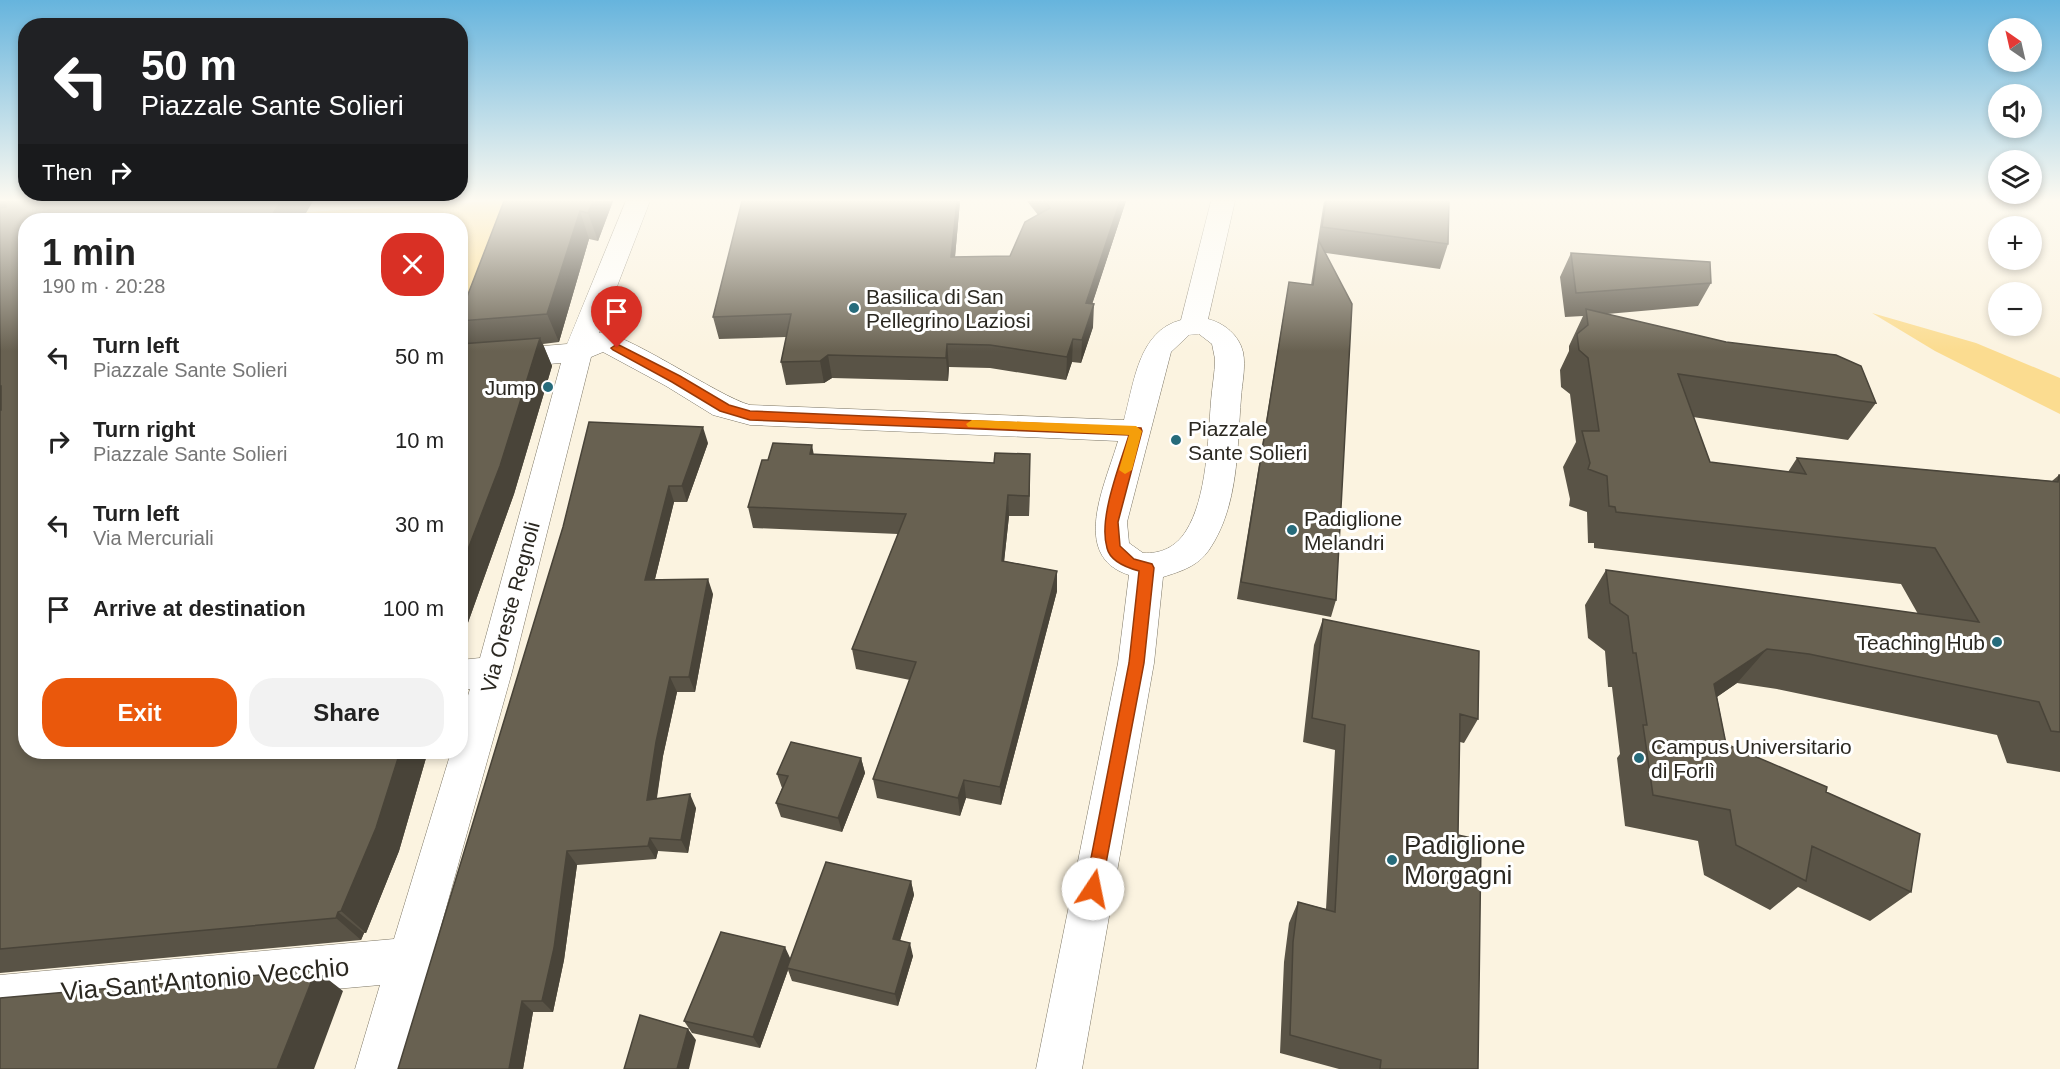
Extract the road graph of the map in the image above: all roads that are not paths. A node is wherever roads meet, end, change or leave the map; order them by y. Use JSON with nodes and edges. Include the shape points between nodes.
{"nodes":[{"id":1,"x":618,"y":251,"type":"edge"},
{"id":2,"x":1211,"y":251,"type":"edge"},
{"id":3,"x":1193,"y":325,"type":"junction"},
{"id":4,"x":578,"y":352,"type":"junction"},
{"id":5,"x":468,"y":361,"type":"edge"},
{"id":6,"x":1136,"y":431,"type":"junction"},
{"id":7,"x":1147,"y":568,"type":"junction"},
{"id":8,"x":477,"y":674,"type":"edge"},
{"id":9,"x":468,"y":712,"type":"edge"},
{"id":10,"x":457,"y":759,"type":"edge"},
{"id":11,"x":410,"y":960,"type":"junction"},
{"id":12,"x":0,"y":997,"type":"edge"},
{"id":13,"x":378,"y":1069,"type":"edge"},
{"id":14,"x":1059,"y":1069,"type":"edge"}],
"edges":[{"from":1,"to":4,"type":"street","name":"Via Oreste Regnoli"},
{"from":2,"to":3,"type":"street"},
{"from":3,"to":6,"type":"street","via":[[1174,333],[1158,349]]},
{"from":3,"to":7,"type":"street","via":[[1215,330],[1229,352],[1224,436],[1211,512],[1187,553]]},
{"from":4,"to":5,"type":"street"},
{"from":4,"to":6,"type":"street","via":[[604,341],[724,408],[750,415]]},
{"from":4,"to":8,"type":"street","name":"Via Oreste Regnoli"},
{"from":6,"to":7,"type":"street","via":[[1111,522],[1113,548],[1130,563]]},
{"from":7,"to":14,"type":"street","via":[[1136,663]]},
{"from":8,"to":9,"type":"street","name":"Via Oreste Regnoli"},
{"from":10,"to":11,"type":"street","name":"Via Oreste Regnoli"},
{"from":11,"to":12,"type":"street","name":"Via Sant'Antonio Vecchio"},
{"from":11,"to":13,"type":"street","name":"Via Oreste Regnoli"}]}
